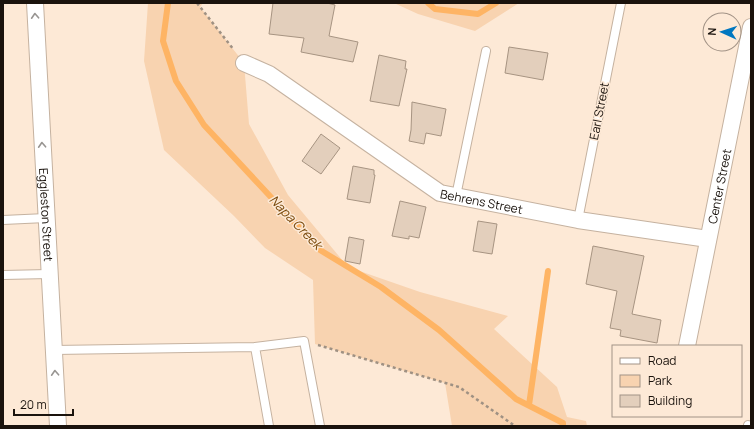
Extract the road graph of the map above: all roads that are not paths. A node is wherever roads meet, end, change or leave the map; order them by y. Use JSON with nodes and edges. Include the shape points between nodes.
{"nodes":[{"id":1,"x":35,"y":3,"type":"edge"},
{"id":2,"x":621,"y":3,"type":"edge"},
{"id":3,"x":751,"y":27,"type":"edge"},
{"id":4,"x":486,"y":51,"type":"dead end"},
{"id":5,"x":244,"y":63,"type":"road end"},
{"id":6,"x":456,"y":196,"type":"junction"},
{"id":7,"x":46,"y":218,"type":"junction"},
{"id":8,"x":3,"y":220,"type":"edge"},
{"id":9,"x":578,"y":220,"type":"junction"},
{"id":10,"x":708,"y":240,"type":"junction"},
{"id":11,"x":49,"y":274,"type":"junction"},
{"id":12,"x":3,"y":275,"type":"edge"},
{"id":13,"x":687,"y":345,"type":"edge"},
{"id":14,"x":255,"y":347,"type":"junction"},
{"id":15,"x":54,"y":350,"type":"junction"},
{"id":16,"x":58,"y":426,"type":"edge"},
{"id":17,"x":269,"y":426,"type":"edge"},
{"id":18,"x":320,"y":426,"type":"edge"}],
"edges":[{"from":7,"to":1,"type":"street","name":"Eggleston Street","one_way":true},
{"from":2,"to":9,"type":"lane","name":"Earl Street"},
{"from":3,"to":10,"type":"street","name":"Center Street"},
{"from":4,"to":6,"type":"lane"},
{"from":5,"to":6,"type":"street","name":"Behrens Street","via":[[269,74],[440,193]]},
{"from":6,"to":9,"type":"street","name":"Behrens Street"},
{"from":7,"to":8,"type":"lane"},
{"from":7,"to":11,"type":"street","name":"Eggleston Street"},
{"from":9,"to":10,"type":"street","name":"Behrens Street"},
{"from":10,"to":13,"type":"street","name":"Center Street"},
{"from":11,"to":12,"type":"lane"},
{"from":11,"to":15,"type":"street","name":"Eggleston Street"},
{"from":14,"to":15,"type":"lane"},
{"from":14,"to":17,"type":"lane"},
{"from":14,"to":18,"type":"lane","via":[[304,341]]},
{"from":16,"to":15,"type":"street","name":"Eggleston Street","one_way":true}]}
